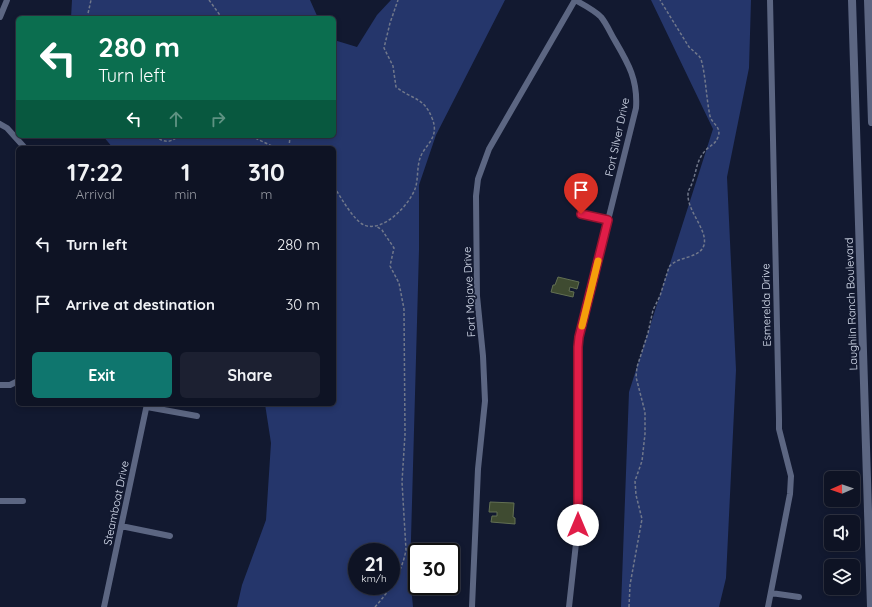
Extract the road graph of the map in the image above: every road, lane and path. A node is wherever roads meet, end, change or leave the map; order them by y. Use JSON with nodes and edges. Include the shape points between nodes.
{"nodes":[{"id":1,"x":91,"y":0,"type":"edge"},
{"id":2,"x":209,"y":0,"type":"edge"},
{"id":3,"x":398,"y":0,"type":"edge"},
{"id":4,"x":575,"y":0,"type":"edge"},
{"id":5,"x":660,"y":0,"type":"edge"},
{"id":6,"x":770,"y":0,"type":"edge"},
{"id":7,"x":852,"y":0,"type":"edge"},
{"id":8,"x":868,"y":0,"type":"edge"},
{"id":9,"x":5,"y":1,"type":"edge"},
{"id":10,"x":87,"y":16,"type":"edge"},
{"id":11,"x":221,"y":16,"type":"edge"},
{"id":12,"x":0,"y":17,"type":"edge"},
{"id":13,"x":872,"y":122,"type":"edge"},
{"id":14,"x":0,"y":124,"type":"edge"},
{"id":15,"x":158,"y":138,"type":"edge"},
{"id":16,"x":176,"y":138,"type":"edge"},
{"id":17,"x":255,"y":138,"type":"edge"},
{"id":18,"x":23,"y":146,"type":"edge"},
{"id":19,"x":272,"y":146,"type":"edge"},
{"id":20,"x":336,"y":190,"type":"edge"},
{"id":21,"x":581,"y":214,"type":"dead end"},
{"id":22,"x":608,"y":220,"type":"junction"},
{"id":23,"x":376,"y":226,"type":"junction"},
{"id":24,"x":16,"y":382,"type":"edge"},
{"id":25,"x":0,"y":385,"type":"edge"},
{"id":26,"x":147,"y":406,"type":"edge"},
{"id":27,"x":152,"y":406,"type":"edge"},
{"id":28,"x":198,"y":416,"type":"dead end"},
{"id":29,"x":0,"y":501,"type":"edge"},
{"id":30,"x":23,"y":501,"type":"dead end"},
{"id":31,"x":121,"y":526,"type":"junction"},
{"id":32,"x":170,"y":536,"type":"dead end"},
{"id":33,"x":771,"y":592,"type":"junction"},
{"id":34,"x":799,"y":597,"type":"dead end"},
{"id":35,"x":104,"y":607,"type":"edge"},
{"id":36,"x":375,"y":607,"type":"edge"},
{"id":37,"x":472,"y":607,"type":"edge"},
{"id":38,"x":569,"y":607,"type":"edge"},
{"id":39,"x":629,"y":607,"type":"edge"},
{"id":40,"x":768,"y":607,"type":"edge"},
{"id":41,"x":871,"y":607,"type":"edge"}],
"edges":[{"from":1,"to":10,"type":"path"},
{"from":2,"to":11,"type":"path"},
{"from":3,"to":23,"type":"path","via":[[384,52],[393,66],[396,88],[421,101],[429,113],[434,130],[431,142],[419,162],[415,188],[408,202],[387,221]]},
{"from":4,"to":22,"type":"street","name":"Fort Silver Drive","via":[[602,18],[630,66],[635,80],[636,108]]},
{"from":4,"to":37,"type":"street","name":"Fort Mojave Drive","via":[[489,149],[478,179],[477,296],[485,401],[478,469]]},
{"from":5,"to":39,"type":"path","via":[[689,47],[701,59],[711,118],[719,128],[719,136],[715,144],[706,149],[699,159],[688,192],[689,204],[702,232],[704,244],[697,253],[672,263],[669,267],[636,367],[645,412],[645,434],[642,461],[635,481],[642,519],[630,585]]},
{"from":6,"to":33,"type":"street","name":"Esmerelda Drive","via":[[779,429],[791,476],[790,494]]},
{"from":7,"to":41,"type":"street","name":"Laughlin Ranch Boulevard"},
{"from":8,"to":13,"type":"street"},
{"from":9,"to":12,"type":"street"},
{"from":14,"to":18,"type":"street"},
{"from":15,"to":16,"type":"path","via":[[168,142]]},
{"from":17,"to":19,"type":"path"},
{"from":20,"to":23,"type":"path","via":[[361,223]]},
{"from":21,"to":22,"type":"street"},
{"from":22,"to":38,"type":"street","name":"Fort Silver Drive","via":[[579,337],[578,525]]},
{"from":23,"to":36,"type":"path","via":[[382,230],[394,248],[390,266],[399,284],[404,309],[405,434],[402,482],[406,550],[398,575]]},
{"from":24,"to":25,"type":"street"},
{"from":26,"to":31,"type":"street","name":"Steamboat Drive"},
{"from":27,"to":28,"type":"street"},
{"from":29,"to":30,"type":"street"},
{"from":31,"to":32,"type":"street"},
{"from":31,"to":35,"type":"street","name":"Steamboat Drive"},
{"from":33,"to":34,"type":"street"},
{"from":33,"to":40,"type":"street","name":"Esmerelda Drive"}]}
